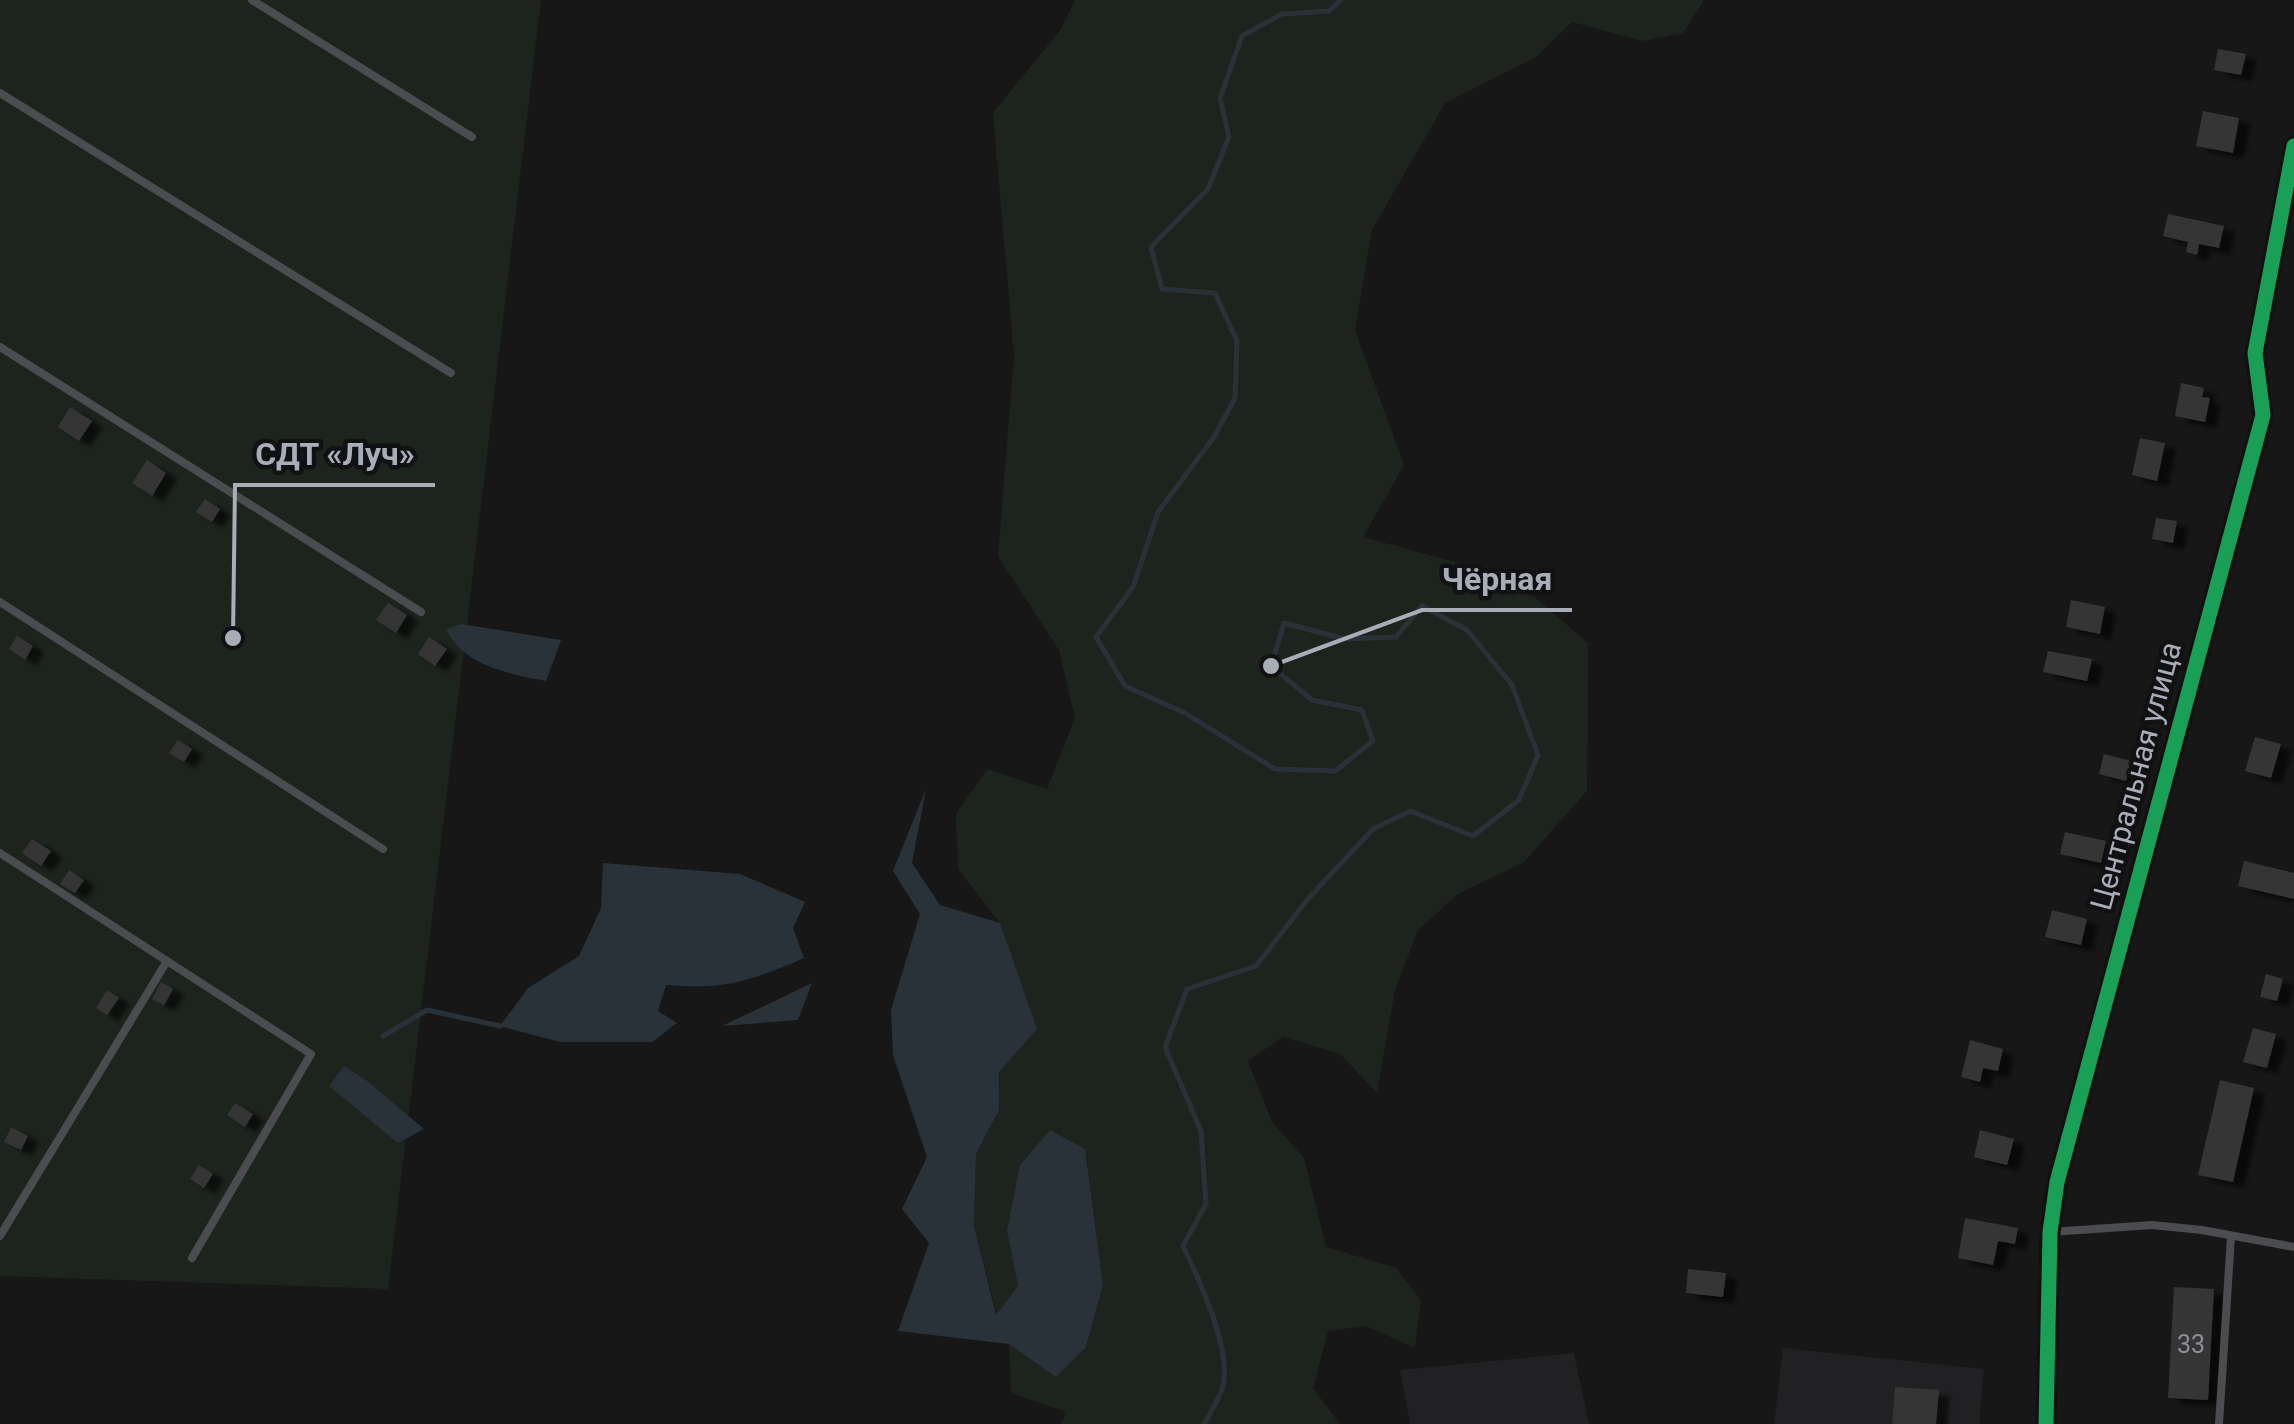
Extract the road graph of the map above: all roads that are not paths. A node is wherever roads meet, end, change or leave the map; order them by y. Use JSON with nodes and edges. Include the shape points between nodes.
{"nodes":[{"id":1,"x":252,"y":0,"type":"edge"},
{"id":2,"x":0,"y":94,"type":"edge"},
{"id":3,"x":472,"y":137,"type":"dead end"},
{"id":4,"x":2294,"y":146,"type":"edge"},
{"id":5,"x":0,"y":347,"type":"edge"},
{"id":6,"x":451,"y":373,"type":"dead end"},
{"id":7,"x":0,"y":602,"type":"edge"},
{"id":8,"x":421,"y":612,"type":"dead end"},
{"id":9,"x":383,"y":849,"type":"dead end"},
{"id":10,"x":0,"y":853,"type":"edge"},
{"id":11,"x":167,"y":961,"type":"junction"},
{"id":12,"x":2050,"y":1232,"type":"junction"},
{"id":13,"x":0,"y":1236,"type":"edge"},
{"id":14,"x":2230,"y":1237,"type":"junction"},
{"id":15,"x":2294,"y":1247,"type":"edge"},
{"id":16,"x":192,"y":1258,"type":"dead end"},
{"id":17,"x":2046,"y":1424,"type":"edge"},
{"id":18,"x":2219,"y":1424,"type":"edge"}],
"edges":[{"from":1,"to":3,"type":"lane"},
{"from":2,"to":6,"type":"lane"},
{"from":4,"to":12,"type":"street","name":"Центральная улица","via":[[2255,354],[2262,414],[2067,1136]]},
{"from":5,"to":8,"type":"lane"},
{"from":7,"to":9,"type":"lane"},
{"from":10,"to":11,"type":"lane"},
{"from":11,"to":13,"type":"lane"},
{"from":11,"to":16,"type":"lane","via":[[311,1054]]},
{"from":12,"to":14,"type":"lane","via":[[2152,1225]]},
{"from":12,"to":17,"type":"street","name":"Центральная улица"},
{"from":14,"to":15,"type":"lane"},
{"from":14,"to":18,"type":"lane"}]}
